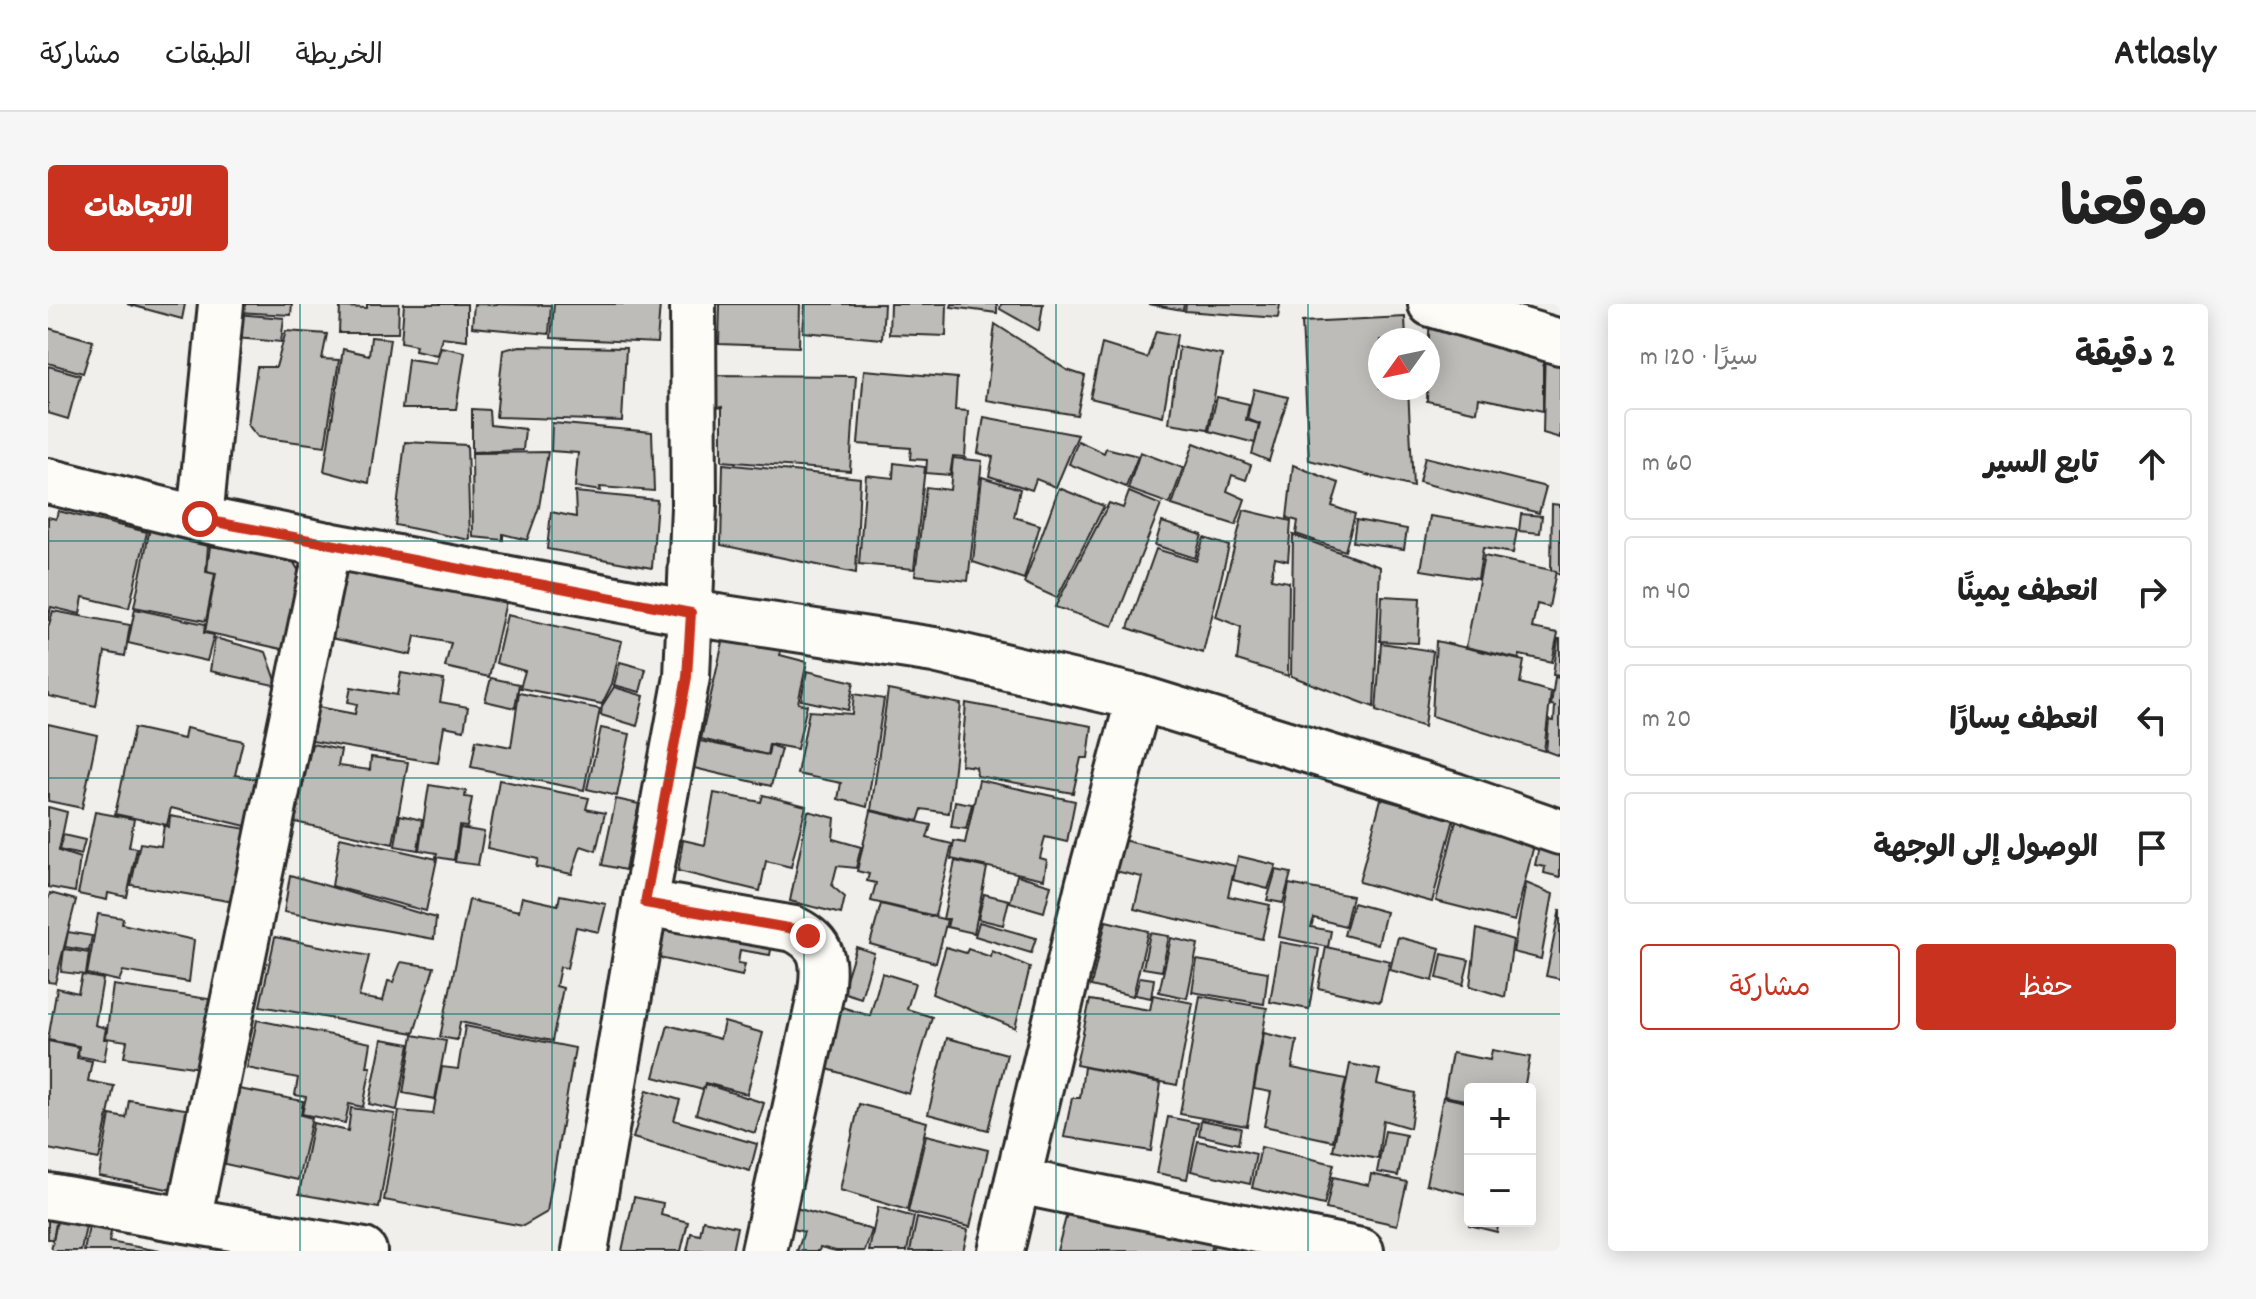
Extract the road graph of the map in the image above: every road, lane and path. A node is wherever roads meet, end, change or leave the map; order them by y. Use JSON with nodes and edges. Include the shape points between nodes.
{"nodes":[{"id":1,"x":221,"y":304,"type":"edge"},
{"id":2,"x":693,"y":304,"type":"edge"},
{"id":3,"x":1431,"y":304,"type":"edge"},
{"id":4,"x":1560,"y":342,"type":"edge"},
{"id":5,"x":48,"y":481,"type":"edge"},
{"id":6,"x":200,"y":519,"type":"junction"},
{"id":7,"x":328,"y":545,"type":"junction"},
{"id":8,"x":691,"y":613,"type":"junction"},
{"id":9,"x":1139,"y":698,"type":"junction"},
{"id":10,"x":1560,"y":832,"type":"edge"},
{"id":11,"x":645,"y":903,"type":"junction"},
{"id":12,"x":1018,"y":1181,"type":"junction"},
{"id":13,"x":48,"y":1196,"type":"edge"},
{"id":14,"x":188,"y":1220,"type":"junction"},
{"id":15,"x":364,"y":1251,"type":"edge"},
{"id":16,"x":585,"y":1251,"type":"edge"},
{"id":17,"x":764,"y":1251,"type":"edge"},
{"id":18,"x":1001,"y":1251,"type":"edge"},
{"id":19,"x":1361,"y":1251,"type":"edge"}],
"edges":[{"from":1,"to":6,"type":"street"},
{"from":2,"to":8,"type":"street"},
{"from":3,"to":4,"type":"street"},
{"from":5,"to":6,"type":"street"},
{"from":6,"to":7,"type":"street"},
{"from":7,"to":8,"type":"street"},
{"from":7,"to":14,"type":"street"},
{"from":8,"to":9,"type":"street","via":[[934,650]]},
{"from":8,"to":11,"type":"street","via":[[687,677]]},
{"from":9,"to":10,"type":"street"},
{"from":9,"to":12,"type":"street"},
{"from":11,"to":16,"type":"street"},
{"from":11,"to":17,"type":"street","via":[[794,929],[819,949],[824,968],[821,992]]},
{"from":12,"to":18,"type":"street"},
{"from":12,"to":19,"type":"street"},
{"from":13,"to":14,"type":"street"},
{"from":14,"to":15,"type":"street"}]}
